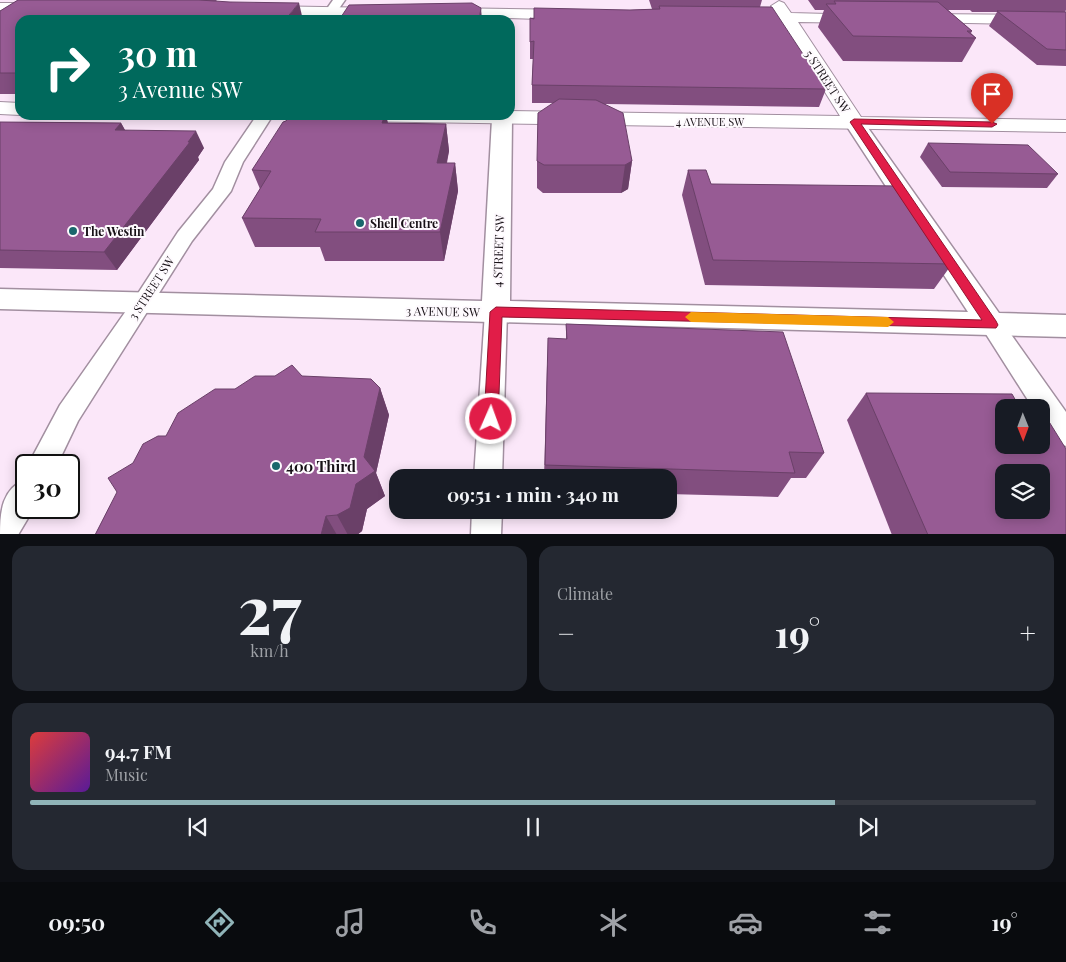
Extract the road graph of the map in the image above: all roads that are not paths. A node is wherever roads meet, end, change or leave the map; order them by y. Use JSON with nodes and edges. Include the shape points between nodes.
{"nodes":[{"id":1,"x":775,"y":0,"type":"edge"},
{"id":2,"x":31,"y":4,"type":"edge"},
{"id":3,"x":59,"y":9,"type":"edge"},
{"id":4,"x":247,"y":11,"type":"edge"},
{"id":5,"x":331,"y":11,"type":"edge"},
{"id":6,"x":507,"y":11,"type":"edge"},
{"id":7,"x":400,"y":13,"type":"edge"},
{"id":8,"x":428,"y":13,"type":"edge"},
{"id":9,"x":3,"y":14,"type":"edge"},
{"id":10,"x":586,"y":15,"type":"edge"},
{"id":11,"x":727,"y":17,"type":"edge"},
{"id":12,"x":786,"y":17,"type":"junction"},
{"id":13,"x":875,"y":18,"type":"edge"},
{"id":14,"x":911,"y":19,"type":"edge"},
{"id":15,"x":1066,"y":20,"type":"edge"},
{"id":16,"x":0,"y":108,"type":"edge"},
{"id":17,"x":15,"y":109,"type":"edge"},
{"id":18,"x":515,"y":117,"type":"edge"},
{"id":19,"x":262,"y":120,"type":"edge"},
{"id":20,"x":502,"y":120,"type":"edge"},
{"id":21,"x":854,"y":122,"type":"junction"},
{"id":22,"x":1066,"y":126,"type":"edge"},
{"id":23,"x":0,"y":299,"type":"edge"},
{"id":24,"x":143,"y":304,"type":"junction"},
{"id":25,"x":496,"y":312,"type":"junction"},
{"id":26,"x":992,"y":325,"type":"junction"},
{"id":27,"x":1066,"y":326,"type":"edge"},
{"id":28,"x":1066,"y":434,"type":"edge"},
{"id":29,"x":48,"y":454,"type":"edge"},
{"id":30,"x":488,"y":469,"type":"edge"},
{"id":31,"x":15,"y":511,"type":"edge"},
{"id":32,"x":487,"y":519,"type":"edge"},
{"id":33,"x":1,"y":534,"type":"edge"},
{"id":34,"x":486,"y":534,"type":"edge"}],
"edges":[{"from":1,"to":12,"type":"main road","name":"5 STREET SW"},
{"from":2,"to":3,"type":"main road"},
{"from":2,"to":9,"type":"main road"},
{"from":4,"to":5,"type":"main road"},
{"from":5,"to":7,"type":"main road"},
{"from":6,"to":8,"type":"main road"},
{"from":6,"to":10,"type":"main road"},
{"from":11,"to":12,"type":"main road"},
{"from":12,"to":13,"type":"main road"},
{"from":12,"to":21,"type":"main road","name":"5 STREET SW"},
{"from":14,"to":15,"type":"main road"},
{"from":16,"to":17,"type":"main road"},
{"from":18,"to":21,"type":"main road","name":"4 AVENUE SW"},
{"from":19,"to":24,"type":"street","name":"3 STREET SW","via":[[234,162],[222,191],[185,237]]},
{"from":20,"to":25,"type":"street","name":"4 STREET SW"},
{"from":21,"to":22,"type":"main road","name":"4 AVENUE SW"},
{"from":21,"to":26,"type":"street","name":"5 STREET SW"},
{"from":23,"to":24,"type":"street","name":"3 AVENUE SW"},
{"from":24,"to":25,"type":"street","name":"3 AVENUE SW"},
{"from":24,"to":29,"type":"street","name":"3 STREET SW","via":[[69,413]]},
{"from":25,"to":26,"type":"street","name":"3 AVENUE SW"},
{"from":25,"to":30,"type":"street","name":"4 STREET SW"},
{"from":26,"to":27,"type":"street","name":"3 AVENUE SW"},
{"from":26,"to":28,"type":"street","name":"5 STREET SW"},
{"from":31,"to":33,"type":"street"},
{"from":32,"to":34,"type":"street"}]}
